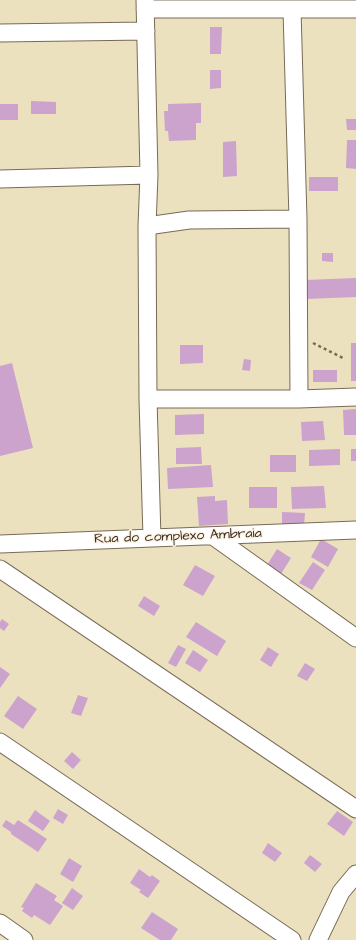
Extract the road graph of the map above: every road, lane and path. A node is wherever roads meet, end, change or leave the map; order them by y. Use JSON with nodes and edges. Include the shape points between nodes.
{"nodes":[{"id":1,"x":145,"y":5,"type":"edge"},
{"id":2,"x":356,"y":9,"type":"edge"},
{"id":3,"x":292,"y":10,"type":"junction"},
{"id":4,"x":146,"y":31,"type":"junction"},
{"id":5,"x":0,"y":33,"type":"edge"},
{"id":6,"x":149,"y":175,"type":"junction"},
{"id":7,"x":0,"y":179,"type":"edge"},
{"id":8,"x":298,"y":219,"type":"junction"},
{"id":9,"x":147,"y":226,"type":"junction"},
{"id":10,"x":299,"y":331,"type":"junction"},
{"id":11,"x":343,"y":358,"type":"dead end"},
{"id":12,"x":356,"y":397,"type":"edge"},
{"id":13,"x":148,"y":399,"type":"junction"},
{"id":14,"x":299,"y":399,"type":"junction"},
{"id":15,"x":356,"y":530,"type":"edge"},
{"id":16,"x":213,"y":536,"type":"junction"},
{"id":17,"x":152,"y":538,"type":"junction"},
{"id":18,"x":5,"y":543,"type":"edge"},
{"id":19,"x":0,"y":563,"type":"edge"},
{"id":20,"x":0,"y":569,"type":"edge"},
{"id":21,"x":356,"y":638,"type":"edge"},
{"id":22,"x":0,"y":742,"type":"edge"},
{"id":23,"x":356,"y":809,"type":"edge"},
{"id":24,"x":356,"y":874,"type":"edge"},
{"id":25,"x":0,"y":923,"type":"edge"},
{"id":26,"x":24,"y":940,"type":"edge"},
{"id":27,"x":292,"y":940,"type":"edge"},
{"id":28,"x":318,"y":940,"type":"edge"}],
"edges":[{"from":1,"to":3,"type":"street"},
{"from":1,"to":4,"type":"street"},
{"from":2,"to":3,"type":"street"},
{"from":3,"to":8,"type":"street"},
{"from":4,"to":5,"type":"street"},
{"from":4,"to":6,"type":"street"},
{"from":6,"to":7,"type":"street"},
{"from":6,"to":9,"type":"street"},
{"from":8,"to":9,"type":"street","via":[[189,220]]},
{"from":8,"to":10,"type":"street"},
{"from":9,"to":13,"type":"street"},
{"from":10,"to":11,"type":"path","via":[[315,345]]},
{"from":10,"to":14,"type":"street"},
{"from":12,"to":14,"type":"street"},
{"from":13,"to":14,"type":"street"},
{"from":13,"to":17,"type":"street"},
{"from":15,"to":16,"type":"street","name":"Rua do complexo Ambraia"},
{"from":16,"to":17,"type":"street","name":"Rua do complexo Ambraia"},
{"from":16,"to":21,"type":"street"},
{"from":17,"to":18,"type":"street","name":"Rua do complexo Ambraia"},
{"from":18,"to":19,"type":"street"},
{"from":20,"to":23,"type":"street"},
{"from":22,"to":27,"type":"street"},
{"from":24,"to":28,"type":"street","via":[[340,892]]},
{"from":25,"to":26,"type":"street"}]}
